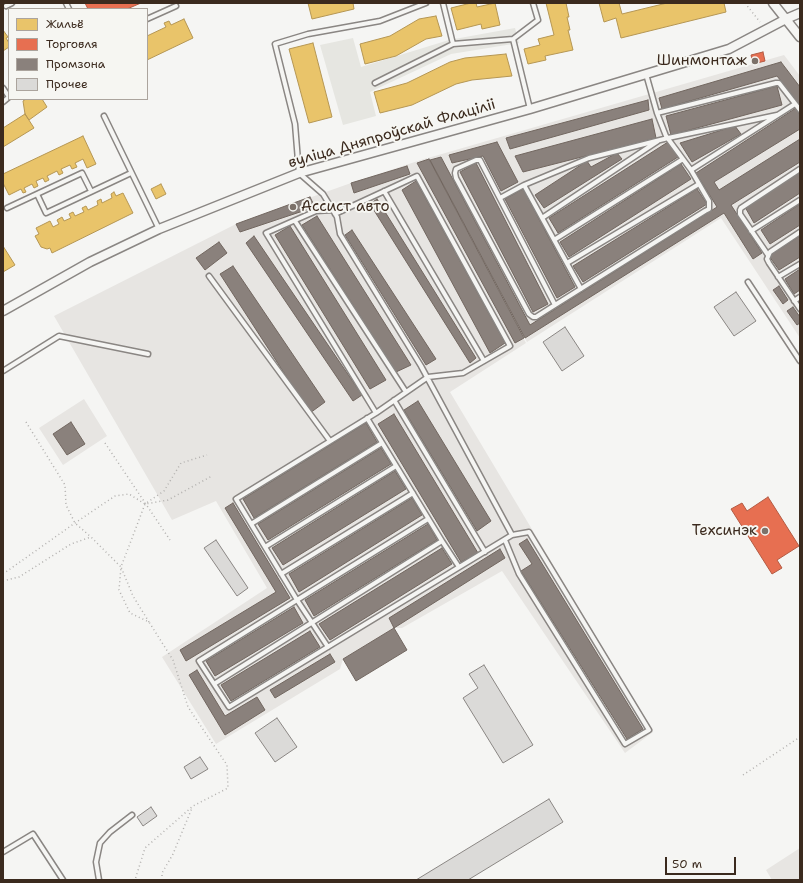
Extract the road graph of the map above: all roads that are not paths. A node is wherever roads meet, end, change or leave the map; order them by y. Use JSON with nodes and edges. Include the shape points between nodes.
{"nodes":[{"id":1,"x":12,"y":3,"type":"edge"},
{"id":2,"x":426,"y":3,"type":"edge"},
{"id":3,"x":443,"y":3,"type":"edge"},
{"id":4,"x":533,"y":3,"type":"edge"},
{"id":5,"x":773,"y":3,"type":"edge"},
{"id":6,"x":6,"y":6,"type":"dead end"},
{"id":7,"x":176,"y":6,"type":"dead end"},
{"id":8,"x":800,"y":13,"type":"edge"},
{"id":9,"x":148,"y":19,"type":"edge"},
{"id":10,"x":786,"y":19,"type":"junction"},
{"id":11,"x":800,"y":37,"type":"edge"},
{"id":12,"x":512,"y":39,"type":"junction"},
{"id":13,"x":453,"y":44,"type":"junction"},
{"id":14,"x":646,"y":74,"type":"junction"},
{"id":15,"x":375,"y":83,"type":"dead end"},
{"id":16,"x":795,"y":104,"type":"junction"},
{"id":17,"x":530,"y":109,"type":"junction"},
{"id":18,"x":800,"y":110,"type":"edge"},
{"id":19,"x":657,"y":113,"type":"junction"},
{"id":20,"x":776,"y":115,"type":"junction"},
{"id":21,"x":104,"y":116,"type":"dead end"},
{"id":22,"x":668,"y":138,"type":"junction"},
{"id":23,"x":661,"y":140,"type":"junction"},
{"id":24,"x":683,"y":160,"type":"junction"},
{"id":25,"x":800,"y":169,"type":"edge"},
{"id":26,"x":691,"y":170,"type":"junction"},
{"id":27,"x":131,"y":172,"type":"junction"},
{"id":28,"x":298,"y":173,"type":"junction"},
{"id":29,"x":699,"y":184,"type":"junction"},
{"id":30,"x":524,"y":185,"type":"junction"},
{"id":31,"x":91,"y":191,"type":"junction"},
{"id":32,"x":384,"y":191,"type":"junction"},
{"id":33,"x":37,"y":194,"type":"junction"},
{"id":34,"x":500,"y":198,"type":"junction"},
{"id":35,"x":800,"y":200,"type":"edge"},
{"id":36,"x":7,"y":208,"type":"dead end"},
{"id":37,"x":334,"y":212,"type":"junction"},
{"id":38,"x":542,"y":218,"type":"junction"},
{"id":39,"x":295,"y":220,"type":"junction"},
{"id":40,"x":159,"y":229,"type":"junction"},
{"id":41,"x":752,"y":231,"type":"junction"},
{"id":42,"x":800,"y":232,"type":"edge"},
{"id":43,"x":554,"y":240,"type":"junction"},
{"id":44,"x":768,"y":255,"type":"junction"},
{"id":45,"x":567,"y":263,"type":"junction"},
{"id":46,"x":800,"y":264,"type":"edge"},
{"id":47,"x":209,"y":276,"type":"dead end"},
{"id":48,"x":778,"y":277,"type":"junction"},
{"id":49,"x":748,"y":282,"type":"dead end"},
{"id":50,"x":580,"y":289,"type":"junction"},
{"id":51,"x":800,"y":297,"type":"edge"},
{"id":52,"x":794,"y":300,"type":"junction"},
{"id":53,"x":555,"y":305,"type":"junction"},
{"id":54,"x":800,"y":308,"type":"edge"},
{"id":55,"x":3,"y":311,"type":"edge"},
{"id":56,"x":148,"y":354,"type":"dead end"},
{"id":57,"x":484,"y":361,"type":"junction"},
{"id":58,"x":800,"y":361,"type":"edge"},
{"id":59,"x":3,"y":371,"type":"edge"},
{"id":60,"x":428,"y":377,"type":"junction"},
{"id":61,"x":406,"y":392,"type":"junction"},
{"id":62,"x":394,"y":400,"type":"junction"},
{"id":63,"x":376,"y":413,"type":"junction"},
{"id":64,"x":367,"y":418,"type":"junction"},
{"id":65,"x":330,"y":441,"type":"junction"},
{"id":66,"x":382,"y":443,"type":"junction"},
{"id":67,"x":396,"y":466,"type":"junction"},
{"id":68,"x":413,"y":494,"type":"junction"},
{"id":69,"x":428,"y":519,"type":"junction"},
{"id":70,"x":251,"y":524,"type":"junction"},
{"id":71,"x":512,"y":535,"type":"junction"},
{"id":72,"x":505,"y":540,"type":"junction"},
{"id":73,"x":442,"y":541,"type":"junction"},
{"id":74,"x":265,"y":547,"type":"junction"},
{"id":75,"x":485,"y":552,"type":"junction"},
{"id":76,"x":459,"y":567,"type":"junction"},
{"id":77,"x":281,"y":574,"type":"junction"},
{"id":78,"x":297,"y":600,"type":"junction"},
{"id":79,"x":311,"y":622,"type":"junction"},
{"id":80,"x":328,"y":647,"type":"junction"},
{"id":81,"x":214,"y":684,"type":"junction"},
{"id":82,"x":132,"y":815,"type":"dead end"},
{"id":83,"x":3,"y":852,"type":"edge"},
{"id":84,"x":63,"y":880,"type":"edge"},
{"id":85,"x":99,"y":880,"type":"edge"}],
"edges":[{"from":1,"to":6,"type":"lane"},
{"from":2,"to":28,"type":"lane","via":[[380,21],[308,34],[275,44],[295,124]]},
{"from":3,"to":13,"type":"lane"},
{"from":4,"to":12,"type":"lane","via":[[538,20]]},
{"from":5,"to":10,"type":"street"},
{"from":7,"to":9,"type":"lane"},
{"from":8,"to":10,"type":"street","name":"вуліца Дняпроўскай Флаціліі"},
{"from":10,"to":11,"type":"street"},
{"from":10,"to":14,"type":"street","name":"вуліца Дняпроўскай Флаціліі","via":[[729,50]]},
{"from":12,"to":13,"type":"lane"},
{"from":12,"to":17,"type":"lane"},
{"from":13,"to":15,"type":"lane"},
{"from":14,"to":17,"type":"street","name":"вуліца Дняпроўскай Флаціліі"},
{"from":14,"to":19,"type":"lane"},
{"from":16,"to":18,"type":"lane"},
{"from":16,"to":19,"type":"lane","via":[[779,83],[776,83]]},
{"from":16,"to":20,"type":"lane"},
{"from":17,"to":28,"type":"street","name":"вуліца Дняпроўскай Флаціліі"},
{"from":19,"to":22,"type":"lane"},
{"from":20,"to":22,"type":"lane"},
{"from":20,"to":26,"type":"lane"},
{"from":21,"to":27,"type":"lane"},
{"from":22,"to":23,"type":"lane"},
{"from":22,"to":24,"type":"lane"},
{"from":23,"to":30,"type":"lane","via":[[579,161]]},
{"from":23,"to":38,"type":"lane"},
{"from":24,"to":26,"type":"lane"},
{"from":24,"to":43,"type":"lane"},
{"from":25,"to":41,"type":"lane","via":[[741,208],[740,214]]},
{"from":26,"to":29,"type":"lane"},
{"from":27,"to":31,"type":"lane"},
{"from":27,"to":40,"type":"lane"},
{"from":28,"to":37,"type":"lane","via":[[323,194]]},
{"from":28,"to":40,"type":"street","name":"вуліца Дняпроўскай Флаціліі"},
{"from":29,"to":45,"type":"lane"},
{"from":29,"to":50,"type":"lane","via":[[709,201],[708,209]]},
{"from":30,"to":34,"type":"lane"},
{"from":30,"to":38,"type":"lane"},
{"from":31,"to":33,"type":"lane","via":[[46,212]]},
{"from":31,"to":33,"type":"lane","via":[[82,172]]},
{"from":32,"to":37,"type":"lane"},
{"from":32,"to":57,"type":"lane"},
{"from":32,"to":57,"type":"lane","via":[[417,176],[510,346]]},
{"from":33,"to":36,"type":"lane"},
{"from":34,"to":53,"type":"lane"},
{"from":34,"to":53,"type":"lane","via":[[480,160],[456,169],[456,178],[529,314],[536,317]]},
{"from":35,"to":41,"type":"lane"},
{"from":37,"to":39,"type":"lane","via":[[316,212]]},
{"from":37,"to":60,"type":"lane","via":[[340,234]]},
{"from":38,"to":43,"type":"lane"},
{"from":39,"to":61,"type":"lane"},
{"from":39,"to":63,"type":"lane","via":[[266,233]]},
{"from":40,"to":55,"type":"street","name":"вуліца Дняпроўскай Флаціліі","via":[[90,262]]},
{"from":41,"to":44,"type":"lane"},
{"from":42,"to":44,"type":"lane"},
{"from":43,"to":45,"type":"lane"},
{"from":44,"to":48,"type":"lane","via":[[768,263]]},
{"from":45,"to":50,"type":"lane"},
{"from":46,"to":48,"type":"lane"},
{"from":47,"to":65,"type":"lane"},
{"from":48,"to":52,"type":"lane"},
{"from":49,"to":58,"type":"lane"},
{"from":50,"to":53,"type":"lane"},
{"from":51,"to":52,"type":"lane"},
{"from":52,"to":54,"type":"lane"},
{"from":56,"to":59,"type":"lane","via":[[59,336]]},
{"from":57,"to":60,"type":"lane","via":[[463,373]]},
{"from":60,"to":61,"type":"lane"},
{"from":60,"to":71,"type":"lane"},
{"from":61,"to":62,"type":"lane"},
{"from":62,"to":63,"type":"lane"},
{"from":62,"to":75,"type":"lane"},
{"from":63,"to":64,"type":"lane"},
{"from":64,"to":65,"type":"lane"},
{"from":64,"to":66,"type":"lane"},
{"from":65,"to":70,"type":"lane","via":[[236,499]]},
{"from":66,"to":67,"type":"lane"},
{"from":66,"to":70,"type":"lane"},
{"from":67,"to":68,"type":"lane"},
{"from":67,"to":74,"type":"lane"},
{"from":68,"to":69,"type":"lane"},
{"from":68,"to":77,"type":"lane"},
{"from":69,"to":73,"type":"lane"},
{"from":69,"to":78,"type":"lane"},
{"from":70,"to":74,"type":"lane"},
{"from":71,"to":72,"type":"lane"},
{"from":71,"to":72,"type":"lane","via":[[529,532],[648,730],[625,744],[519,574]]},
{"from":72,"to":75,"type":"lane"},
{"from":73,"to":76,"type":"lane"},
{"from":73,"to":79,"type":"lane"},
{"from":74,"to":77,"type":"lane"},
{"from":75,"to":76,"type":"lane"},
{"from":76,"to":80,"type":"lane"},
{"from":77,"to":78,"type":"lane"},
{"from":78,"to":79,"type":"lane"},
{"from":78,"to":81,"type":"lane","via":[[199,661]]},
{"from":79,"to":80,"type":"lane"},
{"from":79,"to":81,"type":"lane"},
{"from":80,"to":81,"type":"lane","via":[[229,707]]},
{"from":82,"to":85,"type":"lane","via":[[100,843],[96,862]]},
{"from":83,"to":84,"type":"lane","via":[[33,834]]}]}
